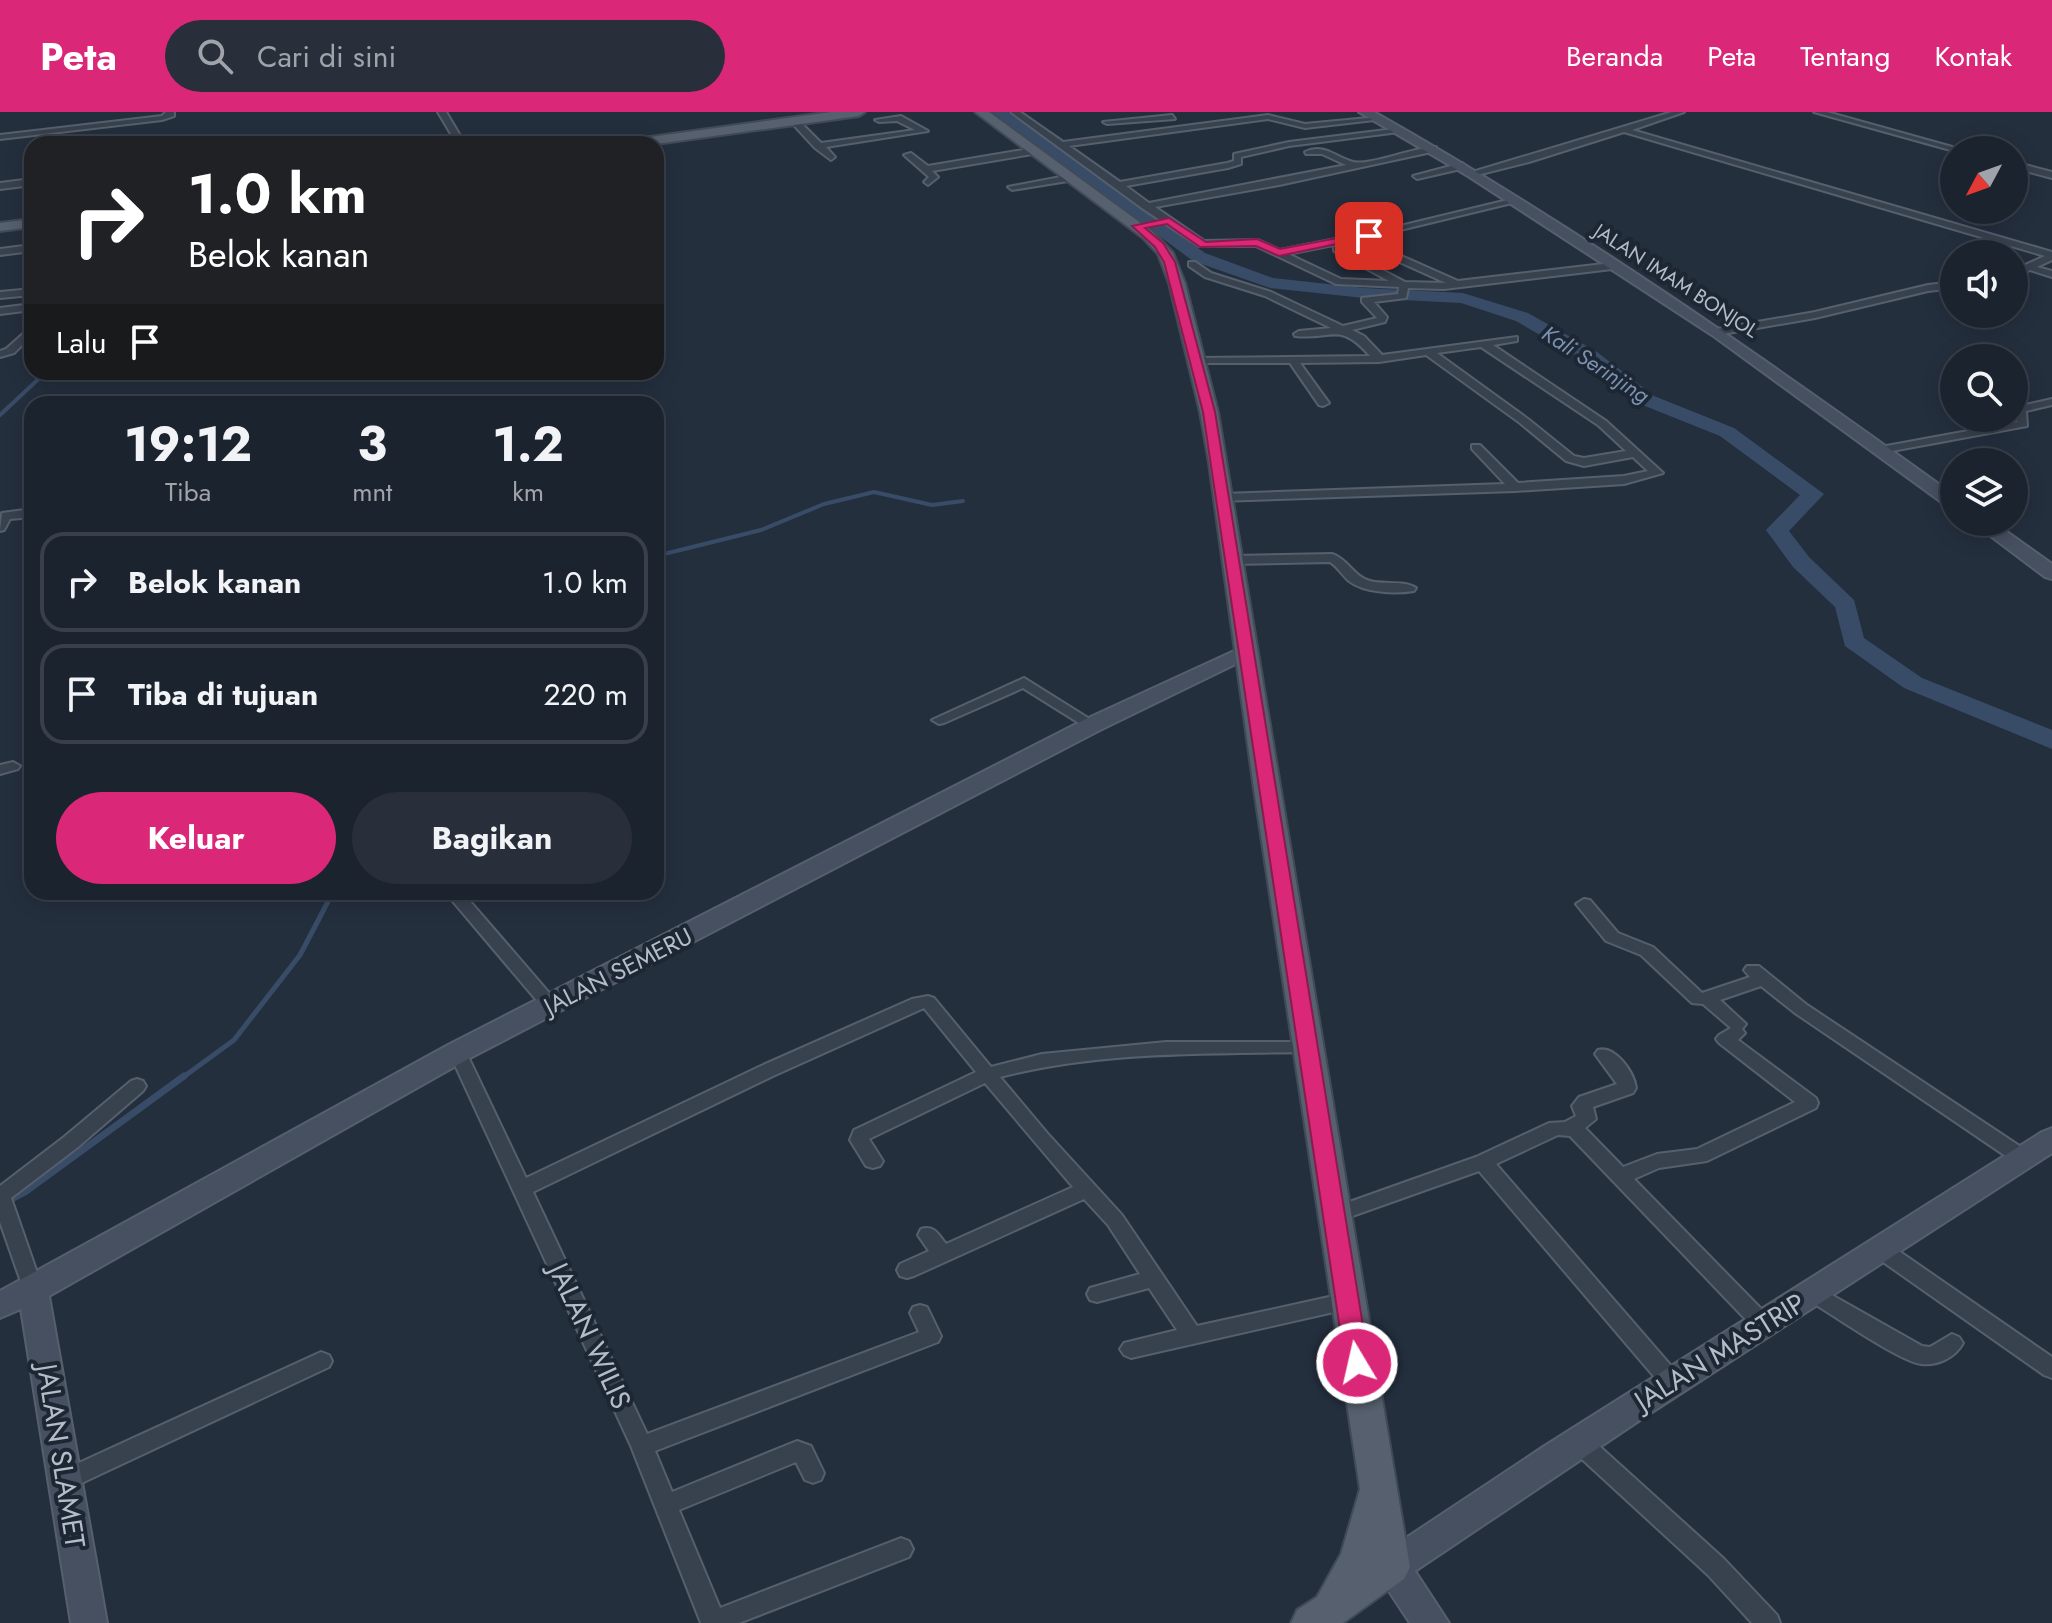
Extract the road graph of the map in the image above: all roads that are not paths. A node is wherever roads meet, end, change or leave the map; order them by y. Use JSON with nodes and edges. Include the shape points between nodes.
{"nodes":[{"id":1,"x":170,"y":112,"type":"edge"},
{"id":2,"x":442,"y":112,"type":"edge"},
{"id":3,"x":859,"y":112,"type":"edge"},
{"id":4,"x":981,"y":112,"type":"edge"},
{"id":5,"x":1015,"y":112,"type":"edge"},
{"id":6,"x":1654,"y":112,"type":"edge"},
{"id":7,"x":1680,"y":112,"type":"edge"},
{"id":8,"x":1818,"y":112,"type":"edge"},
{"id":9,"x":1666,"y":116,"type":"junction"},
{"id":10,"x":1172,"y":117,"type":"dead end"},
{"id":11,"x":879,"y":120,"type":"dead end"},
{"id":12,"x":794,"y":121,"type":"junction"},
{"id":13,"x":1107,"y":122,"type":"junction"},
{"id":14,"x":1388,"y":124,"type":"edge"},
{"id":15,"x":1625,"y":130,"type":"junction"},
{"id":16,"x":1325,"y":131,"type":"dead end"},
{"id":17,"x":1123,"y":135,"type":"junction"},
{"id":18,"x":456,"y":136,"type":"edge"},
{"id":19,"x":0,"y":137,"type":"edge"},
{"id":20,"x":664,"y":139,"type":"edge"},
{"id":21,"x":1041,"y":144,"type":"junction"},
{"id":22,"x":1060,"y":145,"type":"junction"},
{"id":23,"x":1940,"y":145,"type":"edge"},
{"id":24,"x":818,"y":146,"type":"junction"},
{"id":25,"x":1433,"y":149,"type":"junction"},
{"id":26,"x":1323,"y":151,"type":"junction"},
{"id":27,"x":1299,"y":153,"type":"dead end"},
{"id":28,"x":908,"y":155,"type":"dead end"},
{"id":29,"x":831,"y":157,"type":"dead end"},
{"id":30,"x":1355,"y":166,"type":"junction"},
{"id":31,"x":926,"y":169,"type":"junction"},
{"id":32,"x":1468,"y":169,"type":"junction"},
{"id":33,"x":2028,"y":169,"type":"edge"},
{"id":34,"x":2052,"y":175,"type":"edge"},
{"id":35,"x":1417,"y":176,"type":"dead end"},
{"id":36,"x":1071,"y":178,"type":"junction"},
{"id":37,"x":928,"y":182,"type":"dead end"},
{"id":38,"x":24,"y":183,"type":"edge"},
{"id":39,"x":1117,"y":185,"type":"junction"},
{"id":40,"x":0,"y":186,"type":"edge"},
{"id":41,"x":1012,"y":187,"type":"dead end"},
{"id":42,"x":1513,"y":200,"type":"junction"},
{"id":43,"x":1151,"y":220,"type":"junction"},
{"id":44,"x":24,"y":224,"type":"edge"},
{"id":45,"x":0,"y":227,"type":"edge"},
{"id":46,"x":1357,"y":241,"type":"junction"},
{"id":47,"x":24,"y":249,"type":"edge"},
{"id":48,"x":1337,"y":249,"type":"junction"},
{"id":49,"x":0,"y":252,"type":"edge"},
{"id":50,"x":1279,"y":253,"type":"junction"},
{"id":51,"x":2052,"y":255,"type":"edge"},
{"id":52,"x":1293,"y":260,"type":"junction"},
{"id":53,"x":1192,"y":264,"type":"dead end"},
{"id":54,"x":1612,"y":266,"type":"junction"},
{"id":55,"x":2029,"y":267,"type":"joint"},
{"id":56,"x":2052,"y":274,"type":"edge"},
{"id":57,"x":1458,"y":285,"type":"junction"},
{"id":58,"x":1940,"y":287,"type":"edge"},
{"id":59,"x":1403,"y":291,"type":"junction"},
{"id":60,"x":24,"y":293,"type":"edge"},
{"id":61,"x":0,"y":295,"type":"edge"},
{"id":62,"x":24,"y":309,"type":"edge"},
{"id":63,"x":1,"y":313,"type":"edge"},
{"id":64,"x":1340,"y":330,"type":"junction"},
{"id":65,"x":1717,"y":332,"type":"junction"},
{"id":66,"x":1299,"y":334,"type":"dead end"},
{"id":67,"x":24,"y":337,"type":"edge"},
{"id":68,"x":1513,"y":339,"type":"dead end"},
{"id":69,"x":1484,"y":344,"type":"junction"},
{"id":70,"x":1428,"y":352,"type":"junction"},
{"id":71,"x":0,"y":354,"type":"edge"},
{"id":72,"x":1292,"y":359,"type":"junction"},
{"id":73,"x":1379,"y":359,"type":"junction"},
{"id":74,"x":1197,"y":361,"type":"junction"},
{"id":75,"x":2052,"y":402,"type":"edge"},
{"id":76,"x":1323,"y":403,"type":"dead end"},
{"id":77,"x":1476,"y":447,"type":"dead end"},
{"id":78,"x":1881,"y":450,"type":"junction"},
{"id":79,"x":1637,"y":453,"type":"junction"},
{"id":80,"x":1515,"y":487,"type":"junction"},
{"id":81,"x":1940,"y":493,"type":"edge"},
{"id":82,"x":1223,"y":498,"type":"junction"},
{"id":83,"x":24,"y":514,"type":"edge"},
{"id":84,"x":2,"y":518,"type":"edge"},
{"id":85,"x":2000,"y":536,"type":"edge"},
{"id":86,"x":1232,"y":560,"type":"junction"},
{"id":87,"x":2052,"y":573,"type":"edge"},
{"id":88,"x":1409,"y":588,"type":"dead end"},
{"id":89,"x":1245,"y":652,"type":"junction"},
{"id":90,"x":939,"y":720,"type":"dead end"},
{"id":91,"x":1092,"y":725,"type":"junction"},
{"id":92,"x":460,"y":900,"type":"edge"},
{"id":93,"x":1584,"y":904,"type":"dead end"},
{"id":94,"x":1707,"y":998,"type":"junction"},
{"id":95,"x":550,"y":1005,"type":"junction"},
{"id":96,"x":1307,"y":1046,"type":"junction"},
{"id":97,"x":458,"y":1052,"type":"junction"},
{"id":98,"x":1604,"y":1054,"type":"dead end"},
{"id":99,"x":988,"y":1074,"type":"junction"},
{"id":100,"x":137,"y":1086,"type":"dead end"},
{"id":101,"x":1570,"y":1128,"type":"junction"},
{"id":102,"x":2052,"y":1139,"type":"edge"},
{"id":103,"x":2023,"y":1158,"type":"junction"},
{"id":104,"x":873,"y":1161,"type":"dead end"},
{"id":105,"x":1483,"y":1162,"type":"junction"},
{"id":106,"x":1621,"y":1176,"type":"junction"},
{"id":107,"x":521,"y":1189,"type":"junction"},
{"id":108,"x":1088,"y":1189,"type":"junction"},
{"id":109,"x":2,"y":1199,"type":"edge"},
{"id":110,"x":1334,"y":1215,"type":"junction"},
{"id":111,"x":928,"y":1235,"type":"dead end"},
{"id":112,"x":1883,"y":1251,"type":"junction"},
{"id":113,"x":943,"y":1255,"type":"junction"},
{"id":114,"x":907,"y":1270,"type":"dead end"},
{"id":115,"x":1155,"y":1278,"type":"junction"},
{"id":116,"x":33,"y":1290,"type":"junction"},
{"id":117,"x":1814,"y":1293,"type":"junction"},
{"id":118,"x":1097,"y":1294,"type":"dead end"},
{"id":119,"x":1347,"y":1301,"type":"junction"},
{"id":120,"x":0,"y":1305,"type":"edge"},
{"id":121,"x":920,"y":1313,"type":"dead end"},
{"id":122,"x":1763,"y":1324,"type":"junction"},
{"id":123,"x":1191,"y":1334,"type":"junction"},
{"id":124,"x":1952,"y":1343,"type":"dead end"},
{"id":125,"x":1131,"y":1349,"type":"dead end"},
{"id":126,"x":321,"y":1361,"type":"dead end"},
{"id":127,"x":2052,"y":1369,"type":"edge"},
{"id":128,"x":1671,"y":1381,"type":"junction"},
{"id":129,"x":1579,"y":1442,"type":"junction"},
{"id":130,"x":642,"y":1446,"type":"junction"},
{"id":131,"x":813,"y":1473,"type":"dead end"},
{"id":132,"x":65,"y":1480,"type":"junction"},
{"id":133,"x":1376,"y":1486,"type":"junction"},
{"id":134,"x":666,"y":1505,"type":"junction"},
{"id":135,"x":901,"y":1549,"type":"dead end"},
{"id":136,"x":1391,"y":1567,"type":"junction"},
{"id":137,"x":1318,"y":1618,"type":"edge"},
{"id":138,"x":89,"y":1623,"type":"edge"},
{"id":139,"x":713,"y":1623,"type":"edge"},
{"id":140,"x":1431,"y":1623,"type":"edge"},
{"id":141,"x":1768,"y":1623,"type":"edge"}],
"edges":[{"from":1,"to":19,"type":"street","via":[[162,118]]},
{"from":2,"to":18,"type":"street"},
{"from":3,"to":12,"type":"main road"},
{"from":4,"to":21,"type":"main road"},
{"from":5,"to":21,"type":"street"},
{"from":6,"to":9,"type":"street"},
{"from":7,"to":9,"type":"street"},
{"from":8,"to":23,"type":"street"},
{"from":9,"to":15,"type":"street"},
{"from":10,"to":13,"type":"street"},
{"from":11,"to":24,"type":"street","via":[[898,118],[924,131]]},
{"from":12,"to":20,"type":"main road"},
{"from":12,"to":24,"type":"street"},
{"from":13,"to":17,"type":"street"},
{"from":13,"to":21,"type":"street"},
{"from":14,"to":16,"type":"street"},
{"from":14,"to":17,"type":"street","via":[[1305,126],[1268,117]]},
{"from":14,"to":25,"type":"main road","name":"JALAN IMAM BONJOL"},
{"from":14,"to":26,"type":"street"},
{"from":14,"to":39,"type":"street","via":[[1276,146],[1237,156],[1238,162],[1228,165]]},
{"from":15,"to":32,"type":"street"},
{"from":15,"to":51,"type":"street"},
{"from":17,"to":22,"type":"street"},
{"from":21,"to":22,"type":"street"},
{"from":21,"to":31,"type":"street"},
{"from":21,"to":36,"type":"main road"},
{"from":22,"to":39,"type":"street"},
{"from":24,"to":29,"type":"street"},
{"from":25,"to":30,"type":"street"},
{"from":25,"to":32,"type":"main road","name":"JALAN IMAM BONJOL"},
{"from":26,"to":27,"type":"street"},
{"from":26,"to":30,"type":"street"},
{"from":28,"to":31,"type":"street"},
{"from":30,"to":43,"type":"street"},
{"from":31,"to":37,"type":"street","via":[[934,177]]},
{"from":32,"to":35,"type":"street"},
{"from":32,"to":42,"type":"main road","name":"JALAN IMAM BONJOL"},
{"from":33,"to":34,"type":"street"},
{"from":36,"to":41,"type":"street"},
{"from":36,"to":43,"type":"main road"},
{"from":38,"to":40,"type":"street"},
{"from":39,"to":43,"type":"street"},
{"from":42,"to":46,"type":"street"},
{"from":42,"to":54,"type":"main road","name":"JALAN IMAM BONJOL"},
{"from":43,"to":50,"type":"street","via":[[1204,245],[1257,242]]},
{"from":43,"to":74,"type":"main road","via":[[1170,262]]},
{"from":44,"to":45,"type":"main road"},
{"from":46,"to":48,"type":"street"},
{"from":46,"to":50,"type":"street"},
{"from":46,"to":57,"type":"street"},
{"from":47,"to":49,"type":"street"},
{"from":48,"to":52,"type":"street"},
{"from":48,"to":59,"type":"street"},
{"from":50,"to":52,"type":"street"},
{"from":51,"to":55,"type":"street"},
{"from":52,"to":59,"type":"street","via":[[1339,282]]},
{"from":53,"to":64,"type":"street"},
{"from":54,"to":57,"type":"street"},
{"from":54,"to":65,"type":"main road","name":"JALAN IMAM BONJOL"},
{"from":55,"to":56,"type":"street"},
{"from":57,"to":59,"type":"street"},
{"from":58,"to":65,"type":"street"},
{"from":59,"to":64,"type":"street","via":[[1366,300],[1381,320]]},
{"from":60,"to":61,"type":"street"},
{"from":62,"to":63,"type":"street"},
{"from":64,"to":66,"type":"street"},
{"from":64,"to":73,"type":"street","via":[[1360,338]]},
{"from":65,"to":78,"type":"main road","name":"JALAN IMAM BONJOL"},
{"from":67,"to":71,"type":"street"},
{"from":68,"to":69,"type":"street"},
{"from":69,"to":70,"type":"street"},
{"from":69,"to":79,"type":"street","via":[[1593,416]]},
{"from":70,"to":73,"type":"street"},
{"from":70,"to":79,"type":"street","via":[[1570,459],[1584,462]]},
{"from":72,"to":73,"type":"street"},
{"from":72,"to":74,"type":"street"},
{"from":72,"to":76,"type":"street"},
{"from":74,"to":82,"type":"main road"},
{"from":75,"to":78,"type":"street","via":[[2020,409],[2023,424]]},
{"from":77,"to":80,"type":"street"},
{"from":78,"to":81,"type":"main road","name":"JALAN IMAM BONJOL"},
{"from":79,"to":80,"type":"street","via":[[1656,474]]},
{"from":80,"to":82,"type":"street"},
{"from":82,"to":86,"type":"main road"},
{"from":83,"to":84,"type":"street"},
{"from":85,"to":87,"type":"main road"},
{"from":86,"to":88,"type":"street","via":[[1335,559],[1361,582]]},
{"from":86,"to":89,"type":"main road"},
{"from":89,"to":91,"type":"main road","name":"JALAN SEMERU"},
{"from":89,"to":96,"type":"main road"},
{"from":90,"to":91,"type":"street","via":[[1024,682]]},
{"from":91,"to":95,"type":"main road","name":"JALAN SEMERU"},
{"from":92,"to":95,"type":"street"},
{"from":93,"to":94,"type":"street","via":[[1612,937],[1647,951],[1695,997]]},
{"from":94,"to":103,"type":"street","via":[[1758,974],[1801,1009]]},
{"from":94,"to":106,"type":"street","via":[[1736,1029],[1725,1039],[1809,1103],[1700,1156],[1657,1161]]},
{"from":95,"to":97,"type":"main road","name":"JALAN SEMERU"},
{"from":96,"to":99,"type":"street","via":[[1123,1050],[1042,1060]]},
{"from":96,"to":110,"type":"main road"},
{"from":97,"to":107,"type":"street","name":"JALAN WILIS"},
{"from":97,"to":116,"type":"main road","name":"JALAN SEMERU"},
{"from":98,"to":101,"type":"street","via":[[1626,1079],[1627,1088],[1586,1102],[1581,1106],[1587,1119]]},
{"from":99,"to":104,"type":"street","via":[[861,1135]]},
{"from":99,"to":107,"type":"street","via":[[933,1006],[922,1002]]},
{"from":99,"to":108,"type":"street"},
{"from":100,"to":109,"type":"street"},
{"from":101,"to":105,"type":"street","via":[[1556,1128]]},
{"from":101,"to":106,"type":"street"},
{"from":102,"to":103,"type":"main road","name":"JALAN MASTRIP"},
{"from":103,"to":112,"type":"main road","name":"JALAN MASTRIP"},
{"from":105,"to":110,"type":"street"},
{"from":105,"to":128,"type":"street"},
{"from":106,"to":122,"type":"street"},
{"from":107,"to":130,"type":"street","name":"JALAN WILIS"},
{"from":108,"to":113,"type":"street"},
{"from":108,"to":115,"type":"street"},
{"from":109,"to":116,"type":"street"},
{"from":110,"to":119,"type":"main road"},
{"from":111,"to":113,"type":"street"},
{"from":112,"to":117,"type":"main road","name":"JALAN MASTRIP"},
{"from":112,"to":127,"type":"street"},
{"from":113,"to":114,"type":"street"},
{"from":115,"to":118,"type":"street"},
{"from":115,"to":123,"type":"street"},
{"from":116,"to":120,"type":"main road","name":"JALAN SEMERU"},
{"from":116,"to":132,"type":"main road","name":"JALAN SLAMET"},
{"from":117,"to":122,"type":"main road","name":"JALAN MASTRIP"},
{"from":117,"to":124,"type":"street","via":[[1918,1355],[1933,1356]]},
{"from":119,"to":123,"type":"street"},
{"from":119,"to":133,"type":"main road"},
{"from":121,"to":130,"type":"street","via":[[931,1336]]},
{"from":122,"to":128,"type":"main road","name":"JALAN MASTRIP"},
{"from":123,"to":125,"type":"street"},
{"from":126,"to":132,"type":"street"},
{"from":128,"to":129,"type":"main road","name":"JALAN MASTRIP"},
{"from":129,"to":136,"type":"main road","name":"JALAN MASTRIP"},
{"from":129,"to":141,"type":"street","via":[[1716,1567]]},
{"from":130,"to":134,"type":"street","name":"JALAN WILIS"},
{"from":131,"to":134,"type":"street","via":[[797,1451]]},
{"from":132,"to":138,"type":"main road","name":"JALAN SLAMET"},
{"from":133,"to":136,"type":"main road"},
{"from":133,"to":137,"type":"main road","via":[[1359,1560]]},
{"from":134,"to":139,"type":"street","name":"JALAN WILIS"},
{"from":135,"to":139,"type":"street"},
{"from":136,"to":137,"type":"main road"},
{"from":136,"to":140,"type":"main road"}]}
